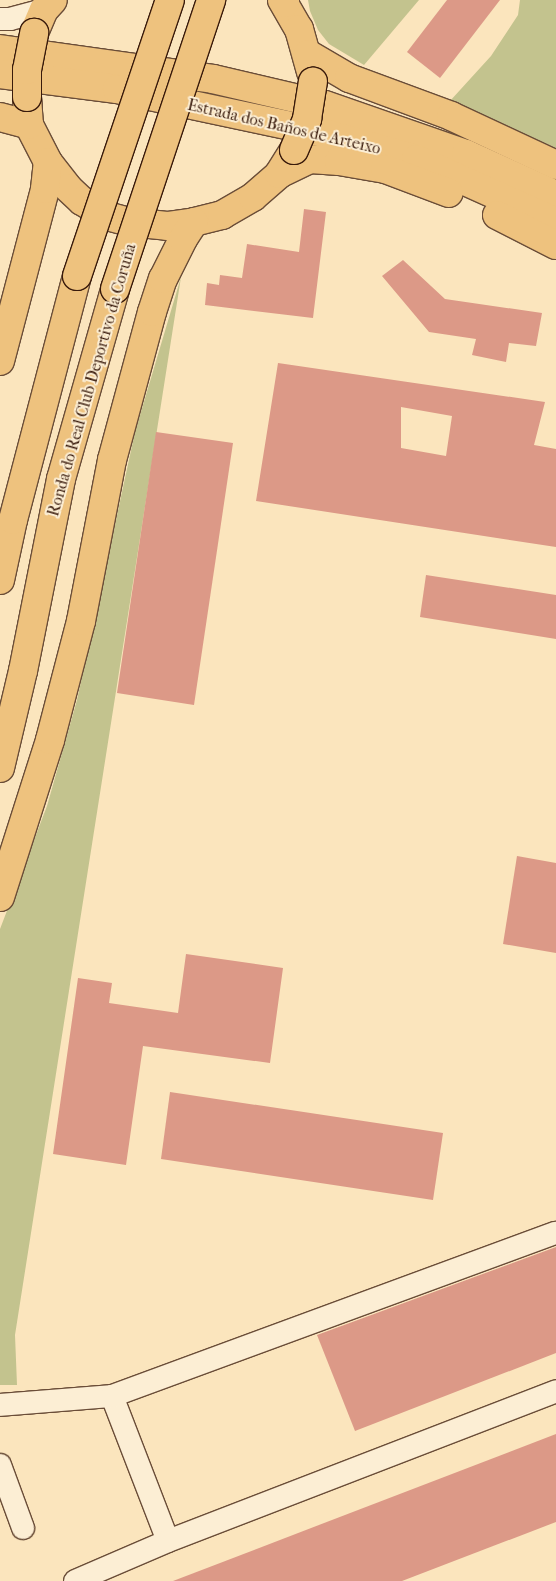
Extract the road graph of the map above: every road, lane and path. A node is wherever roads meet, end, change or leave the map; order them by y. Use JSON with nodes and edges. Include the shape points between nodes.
{"nodes":[{"id":1,"x":170,"y":0,"type":"edge"},
{"id":2,"x":211,"y":0,"type":"edge"},
{"id":3,"x":284,"y":1,"type":"edge"},
{"id":4,"x":44,"y":14,"type":"edge"},
{"id":5,"x":0,"y":19,"type":"edge"},
{"id":6,"x":0,"y":49,"type":"edge"},
{"id":7,"x":308,"y":54,"type":"junction"},
{"id":8,"x":0,"y":74,"type":"edge"},
{"id":9,"x":0,"y":116,"type":"edge"},
{"id":10,"x":29,"y":125,"type":"junction"},
{"id":11,"x":48,"y":162,"type":"junction"},
{"id":12,"x":556,"y":165,"type":"edge"},
{"id":13,"x":279,"y":174,"type":"junction"},
{"id":14,"x":556,"y":195,"type":"edge"},
{"id":15,"x":194,"y":222,"type":"junction"},
{"id":16,"x":556,"y":222,"type":"edge"},
{"id":17,"x":556,"y":245,"type":"edge"},
{"id":18,"x":0,"y":361,"type":"edge"},
{"id":19,"x":0,"y":580,"type":"edge"},
{"id":20,"x":0,"y":768,"type":"edge"},
{"id":21,"x":0,"y":897,"type":"edge"},
{"id":22,"x":556,"y":1233,"type":"edge"},
{"id":23,"x":556,"y":1391,"type":"edge"},
{"id":24,"x":112,"y":1396,"type":"junction"},
{"id":25,"x":0,"y":1405,"type":"edge"},
{"id":26,"x":0,"y":1465,"type":"edge"},
{"id":27,"x":23,"y":1528,"type":"dead end"},
{"id":28,"x":168,"y":1541,"type":"junction"},
{"id":29,"x":75,"y":1581,"type":"edge"}],
"edges":[{"from":1,"to":19,"type":"main road","bridge":true,"via":[[77,276]]},
{"from":2,"to":20,"type":"main road","name":"Ronda do Real Club Deportivo da Coruña","bridge":true,"via":[[115,289],[61,479]]},
{"from":3,"to":7,"type":"main road"},
{"from":4,"to":5,"type":"street"},
{"from":4,"to":10,"type":"main road","bridge":true,"via":[[27,70]]},
{"from":6,"to":14,"type":"main road","name":"Estrada dos Baños de Arteixo","via":[[213,79],[325,105],[466,154]]},
{"from":7,"to":12,"type":"main road","via":[[349,78],[451,116]]},
{"from":7,"to":13,"type":"main road","bridge":true,"via":[[313,81],[307,118],[294,150]]},
{"from":8,"to":16,"type":"main road","name":"Estrada dos Baños de Arteixo","via":[[117,90],[320,132],[416,160]]},
{"from":9,"to":10,"type":"main road"},
{"from":10,"to":11,"type":"main road"},
{"from":11,"to":15,"type":"main road","via":[[82,201],[107,216],[167,226]]},
{"from":11,"to":18,"type":"main road","via":[[45,189]]},
{"from":13,"to":15,"type":"main road","via":[[253,197],[222,215]]},
{"from":13,"to":17,"type":"main road","via":[[310,159],[385,169],[439,189]]},
{"from":15,"to":21,"type":"main road","via":[[163,279],[152,312],[112,460],[81,621],[50,740]]},
{"from":22,"to":24,"type":"street"},
{"from":23,"to":28,"type":"street"},
{"from":24,"to":25,"type":"street"},
{"from":24,"to":28,"type":"street"},
{"from":26,"to":27,"type":"street"},
{"from":28,"to":29,"type":"street"}]}
